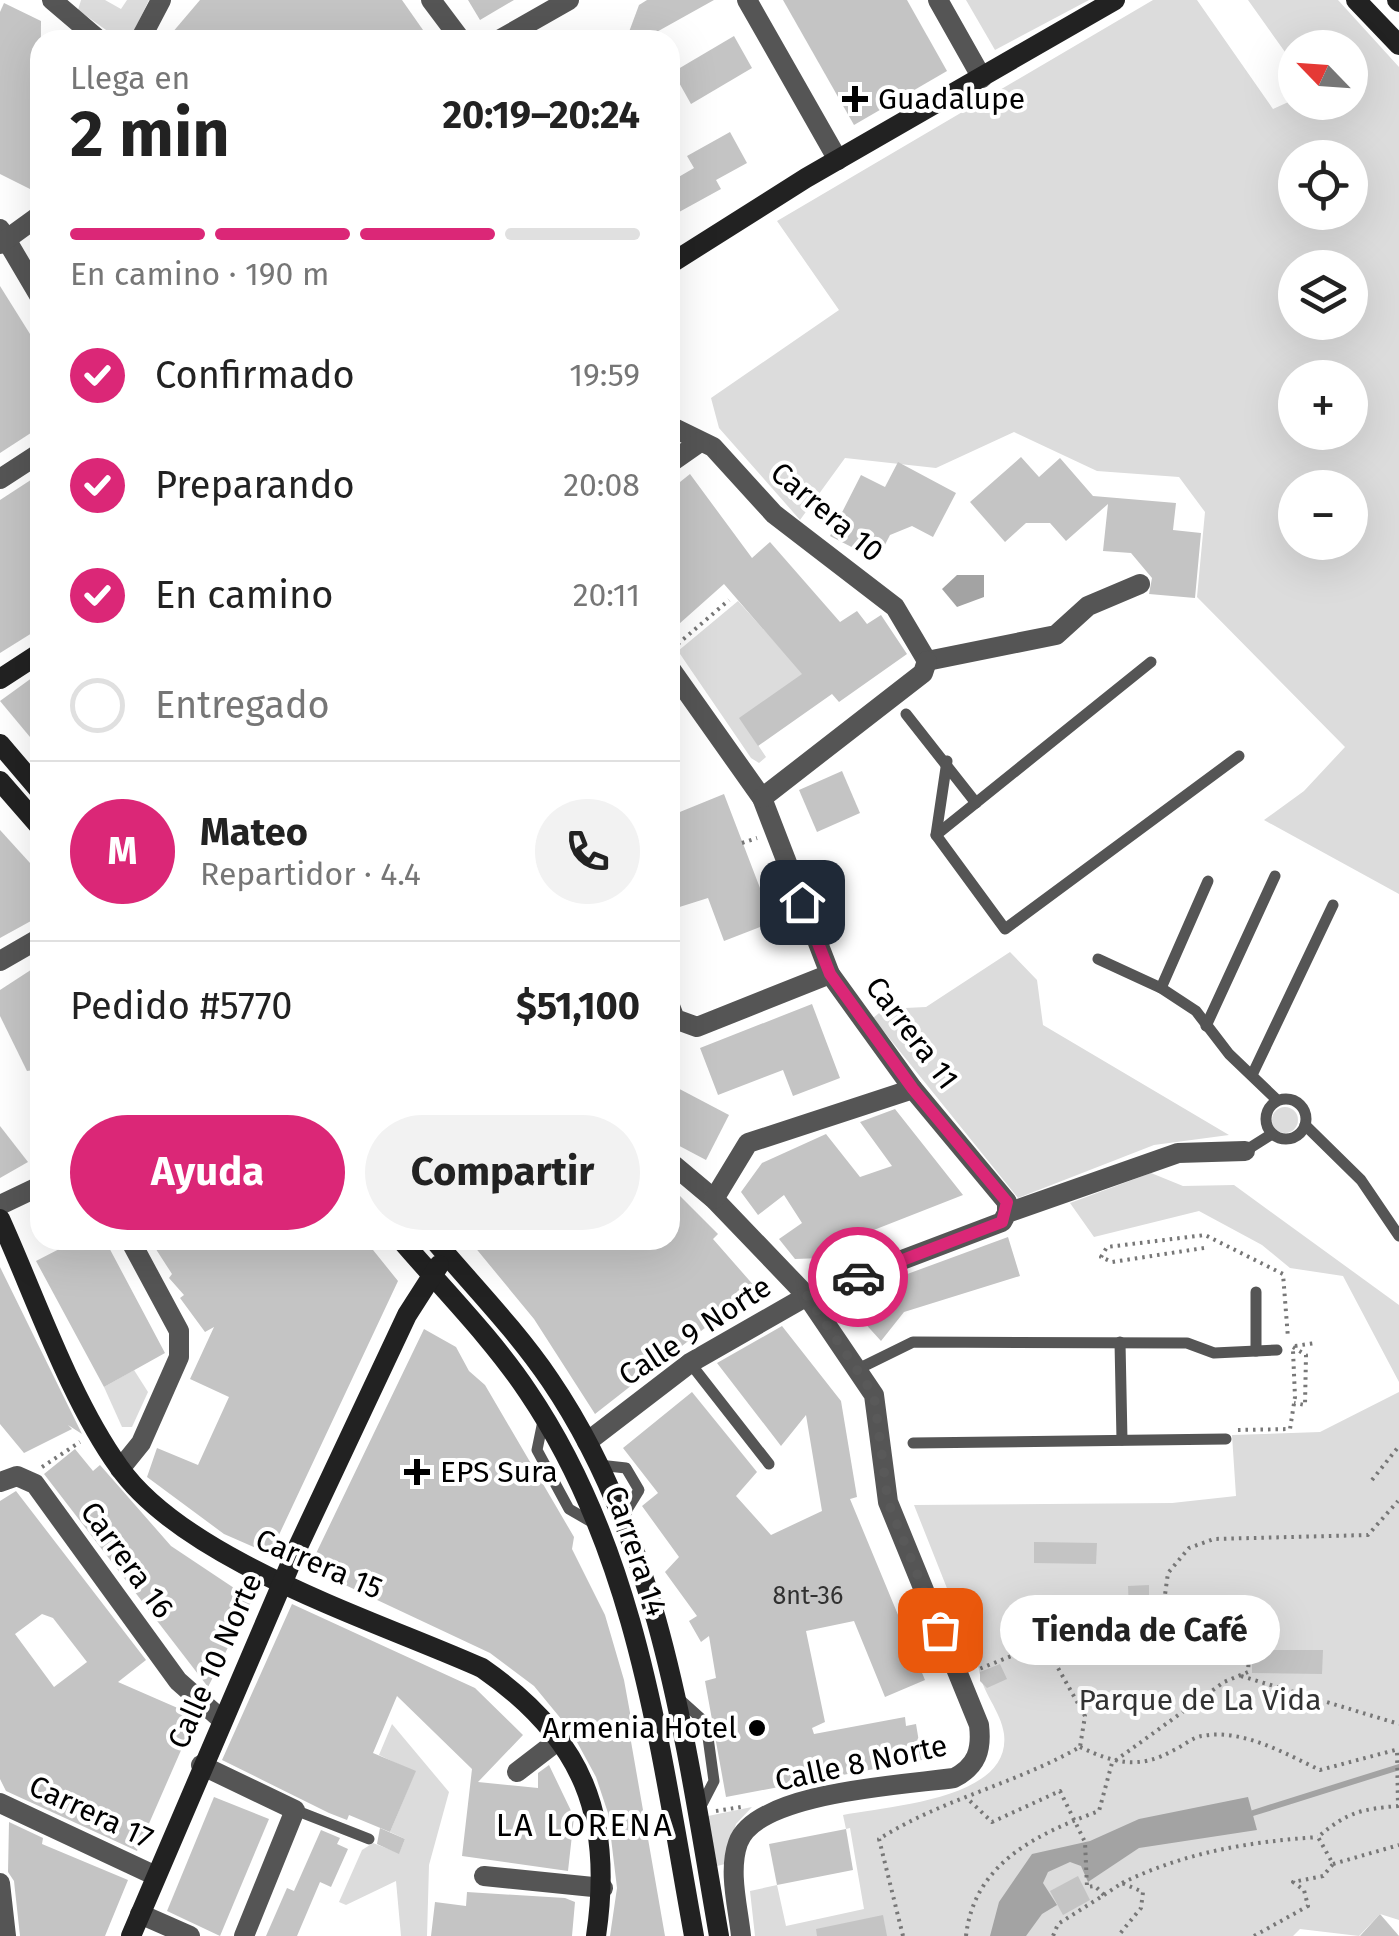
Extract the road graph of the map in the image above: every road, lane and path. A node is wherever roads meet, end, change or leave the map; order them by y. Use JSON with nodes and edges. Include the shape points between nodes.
{"nodes":[{"id":1,"x":52,"y":0,"type":"edge"},
{"id":2,"x":160,"y":0,"type":"edge"},
{"id":3,"x":431,"y":0,"type":"edge"},
{"id":4,"x":569,"y":0,"type":"edge"},
{"id":5,"x":747,"y":0,"type":"edge"},
{"id":6,"x":938,"y":0,"type":"edge"},
{"id":7,"x":1115,"y":0,"type":"edge"},
{"id":8,"x":1356,"y":0,"type":"edge"},
{"id":9,"x":86,"y":30,"type":"edge"},
{"id":10,"x":145,"y":30,"type":"edge"},
{"id":11,"x":454,"y":30,"type":"edge"},
{"id":12,"x":516,"y":30,"type":"edge"},
{"id":13,"x":1399,"y":44,"type":"edge"},
{"id":14,"x":982,"y":78,"type":"junction"},
{"id":15,"x":838,"y":160,"type":"junction"},
{"id":16,"x":30,"y":220,"type":"edge"},
{"id":17,"x":2,"y":237,"type":"edge"},
{"id":18,"x":680,"y":258,"type":"edge"},
{"id":19,"x":30,"y":281,"type":"edge"},
{"id":20,"x":680,"y":431,"type":"edge"},
{"id":21,"x":700,"y":442,"type":"junction"},
{"id":22,"x":680,"y":456,"type":"edge"},
{"id":23,"x":30,"y":460,"type":"edge"},
{"id":24,"x":0,"y":480,"type":"edge"},
{"id":25,"x":1140,"y":584,"type":"dead end"},
{"id":26,"x":729,"y":600,"type":"dead end"},
{"id":27,"x":680,"y":642,"type":"edge"},
{"id":28,"x":30,"y":658,"type":"edge"},
{"id":29,"x":927,"y":662,"type":"junction"},
{"id":30,"x":1151,"y":662,"type":"dead end"},
{"id":31,"x":0,"y":678,"type":"edge"},
{"id":32,"x":680,"y":682,"type":"edge"},
{"id":33,"x":891,"y":698,"type":"junction"},
{"id":34,"x":906,"y":714,"type":"joint"},
{"id":35,"x":0,"y":744,"type":"edge"},
{"id":36,"x":1239,"y":756,"type":"dead end"},
{"id":37,"x":947,"y":762,"type":"junction"},
{"id":38,"x":30,"y":778,"type":"edge"},
{"id":39,"x":0,"y":781,"type":"edge"},
{"id":40,"x":762,"y":798,"type":"junction"},
{"id":41,"x":976,"y":802,"type":"junction"},
{"id":42,"x":30,"y":816,"type":"edge"},
{"id":43,"x":936,"y":835,"type":"junction"},
{"id":44,"x":1275,"y":876,"type":"dead end"},
{"id":45,"x":1208,"y":881,"type":"dead end"},
{"id":46,"x":1334,"y":906,"type":"dead end"},
{"id":47,"x":30,"y":944,"type":"edge"},
{"id":48,"x":1098,"y":959,"type":"dead end"},
{"id":49,"x":0,"y":961,"type":"edge"},
{"id":50,"x":830,"y":974,"type":"junction"},
{"id":51,"x":1161,"y":988,"type":"junction"},
{"id":52,"x":680,"y":1019,"type":"edge"},
{"id":53,"x":1206,"y":1026,"type":"junction"},
{"id":54,"x":1253,"y":1073,"type":"junction"},
{"id":55,"x":913,"y":1089,"type":"junction"},
{"id":56,"x":1277,"y":1100,"type":"junction"},
{"id":57,"x":1305,"y":1125,"type":"junction"},
{"id":58,"x":1272,"y":1134,"type":"junction"},
{"id":59,"x":1245,"y":1151,"type":"joint"},
{"id":60,"x":680,"y":1170,"type":"edge"},
{"id":61,"x":30,"y":1191,"type":"edge"},
{"id":62,"x":714,"y":1199,"type":"junction"},
{"id":63,"x":0,"y":1205,"type":"edge"},
{"id":64,"x":1008,"y":1214,"type":"junction"},
{"id":65,"x":0,"y":1219,"type":"edge"},
{"id":66,"x":1399,"y":1236,"type":"edge"},
{"id":67,"x":1204,"y":1248,"type":"dead end"},
{"id":68,"x":135,"y":1250,"type":"edge"},
{"id":69,"x":410,"y":1250,"type":"edge"},
{"id":70,"x":442,"y":1250,"type":"edge"},
{"id":71,"x":448,"y":1257,"type":"junction"},
{"id":72,"x":430,"y":1274,"type":"junction"},
{"id":73,"x":1256,"y":1292,"type":"dead end"},
{"id":74,"x":807,"y":1296,"type":"junction"},
{"id":75,"x":1120,"y":1342,"type":"junction"},
{"id":76,"x":1315,"y":1343,"type":"dead end"},
{"id":77,"x":1293,"y":1348,"type":"junction"},
{"id":78,"x":1277,"y":1350,"type":"joint"},
{"id":79,"x":1256,"y":1351,"type":"junction"},
{"id":80,"x":690,"y":1363,"type":"junction"},
{"id":81,"x":856,"y":1370,"type":"junction"},
{"id":82,"x":1294,"y":1402,"type":"junction"},
{"id":83,"x":96,"y":1431,"type":"junction"},
{"id":84,"x":1226,"y":1439,"type":"joint"},
{"id":85,"x":1122,"y":1440,"type":"junction"},
{"id":86,"x":586,"y":1442,"type":"junction"},
{"id":87,"x":913,"y":1443,"type":"dead end"},
{"id":88,"x":1399,"y":1446,"type":"edge"},
{"id":89,"x":769,"y":1464,"type":"dead end"},
{"id":90,"x":120,"y":1469,"type":"junction"},
{"id":91,"x":27,"y":1478,"type":"junction"},
{"id":92,"x":1372,"y":1480,"type":"dead end"},
{"id":93,"x":0,"y":1482,"type":"edge"},
{"id":94,"x":1398,"y":1501,"type":"edge"},
{"id":95,"x":282,"y":1582,"type":"junction"},
{"id":96,"x":1160,"y":1626,"type":"dead end"},
{"id":97,"x":1202,"y":1654,"type":"junction"},
{"id":98,"x":980,"y":1669,"type":"dead end"},
{"id":99,"x":1240,"y":1675,"type":"junction"},
{"id":100,"x":221,"y":1719,"type":"junction"},
{"id":101,"x":1399,"y":1724,"type":"edge"},
{"id":102,"x":560,"y":1739,"type":"junction"},
{"id":103,"x":1080,"y":1746,"type":"junction"},
{"id":104,"x":1398,"y":1750,"type":"edge"},
{"id":105,"x":1112,"y":1762,"type":"junction"},
{"id":106,"x":202,"y":1765,"type":"junction"},
{"id":107,"x":517,"y":1772,"type":"dead end"},
{"id":108,"x":1398,"y":1778,"type":"edge"},
{"id":109,"x":969,"y":1800,"type":"junction"},
{"id":110,"x":0,"y":1803,"type":"edge"},
{"id":111,"x":295,"y":1810,"type":"junction"},
{"id":112,"x":697,"y":1814,"type":"junction"},
{"id":113,"x":758,"y":1816,"type":"junction"},
{"id":114,"x":1074,"y":1820,"type":"junction"},
{"id":115,"x":1318,"y":1837,"type":"junction"},
{"id":116,"x":369,"y":1839,"type":"dead end"},
{"id":117,"x":1399,"y":1844,"type":"edge"},
{"id":118,"x":1333,"y":1864,"type":"junction"},
{"id":119,"x":156,"y":1876,"type":"junction"},
{"id":120,"x":484,"y":1876,"type":"dead end"},
{"id":121,"x":0,"y":1883,"type":"edge"},
{"id":122,"x":1122,"y":1883,"type":"junction"},
{"id":123,"x":603,"y":1888,"type":"junction"},
{"id":124,"x":1104,"y":1894,"type":"junction"},
{"id":125,"x":140,"y":1914,"type":"junction"},
{"id":126,"x":6,"y":1936,"type":"edge"},
{"id":127,"x":131,"y":1936,"type":"edge"},
{"id":128,"x":190,"y":1936,"type":"edge"},
{"id":129,"x":244,"y":1936,"type":"edge"},
{"id":130,"x":596,"y":1936,"type":"edge"},
{"id":131,"x":694,"y":1936,"type":"edge"},
{"id":132,"x":719,"y":1936,"type":"edge"},
{"id":133,"x":741,"y":1936,"type":"edge"},
{"id":134,"x":903,"y":1936,"type":"edge"},
{"id":135,"x":966,"y":1936,"type":"edge"},
{"id":136,"x":1053,"y":1936,"type":"edge"},
{"id":137,"x":1118,"y":1936,"type":"edge"},
{"id":138,"x":1254,"y":1936,"type":"edge"}],
"edges":[{"from":1,"to":9,"type":"street"},
{"from":2,"to":10,"type":"street"},
{"from":3,"to":11,"type":"street"},
{"from":4,"to":12,"type":"street"},
{"from":5,"to":15,"type":"street"},
{"from":6,"to":14,"type":"street"},
{"from":7,"to":14,"type":"street"},
{"from":8,"to":13,"type":"street"},
{"from":14,"to":15,"type":"street"},
{"from":15,"to":18,"type":"street"},
{"from":16,"to":17,"type":"street"},
{"from":17,"to":19,"type":"street"},
{"from":20,"to":21,"type":"street","name":"Carrera 10"},
{"from":21,"to":22,"type":"street"},
{"from":21,"to":29,"type":"street","name":"Carrera 10","via":[[713,447],[774,514],[895,608]]},
{"from":23,"to":24,"type":"street"},
{"from":25,"to":29,"type":"street","via":[[1088,606],[1056,635]]},
{"from":26,"to":27,"type":"path"},
{"from":28,"to":31,"type":"street"},
{"from":29,"to":33,"type":"street","via":[[923,674]]},
{"from":30,"to":41,"type":"lane"},
{"from":32,"to":40,"type":"street","name":"Carrera 11"},
{"from":33,"to":34,"type":"street"},
{"from":33,"to":40,"type":"street"},
{"from":34,"to":37,"type":"lane"},
{"from":35,"to":38,"type":"street"},
{"from":36,"to":43,"type":"lane","via":[[1005,929]]},
{"from":37,"to":41,"type":"lane"},
{"from":37,"to":43,"type":"lane"},
{"from":39,"to":42,"type":"street"},
{"from":40,"to":50,"type":"street","name":"Carrera 11"},
{"from":41,"to":43,"type":"lane"},
{"from":44,"to":53,"type":"lane"},
{"from":45,"to":51,"type":"lane"},
{"from":46,"to":54,"type":"lane"},
{"from":47,"to":49,"type":"street"},
{"from":48,"to":51,"type":"lane"},
{"from":50,"to":52,"type":"street","via":[[697,1027]]},
{"from":50,"to":55,"type":"street","name":"Carrera 11"},
{"from":51,"to":53,"type":"lane","via":[[1196,1010]]},
{"from":53,"to":54,"type":"lane"},
{"from":54,"to":56,"type":"lane"},
{"from":55,"to":62,"type":"street","via":[[748,1144]]},
{"from":55,"to":64,"type":"street","name":"Carrera 11","via":[[1007,1202]]},
{"from":56,"to":57,"type":"lane","via":[[1297,1102]]},
{"from":56,"to":58,"type":"lane","via":[[1266,1115]]},
{"from":57,"to":58,"type":"lane","via":[[1293,1138]]},
{"from":57,"to":66,"type":"lane","via":[[1361,1180]]},
{"from":58,"to":59,"type":"lane"},
{"from":59,"to":64,"type":"street","name":"Calle 9 Norte","via":[[1178,1153]]},
{"from":60,"to":62,"type":"street"},
{"from":61,"to":63,"type":"street"},
{"from":62,"to":74,"type":"street"},
{"from":64,"to":74,"type":"street","name":"Calle 9 Norte","via":[[1002,1222]]},
{"from":65,"to":83,"type":"street","name":"Carrera 15"},
{"from":67,"to":77,"type":"path","via":[[1112,1262],[1100,1256],[1107,1247],[1205,1235],[1279,1270]]},
{"from":68,"to":90,"type":"street","via":[[180,1344],[142,1443]]},
{"from":69,"to":72,"type":"street","name":"Carrera 14"},
{"from":70,"to":71,"type":"street","name":"Carrera 14"},
{"from":71,"to":72,"type":"street","name":"Calle 10 Norte"},
{"from":71,"to":86,"type":"street","name":"Carrera 14","via":[[550,1381]]},
{"from":72,"to":95,"type":"street","name":"Calle 10 Norte"},
{"from":72,"to":131,"type":"street","name":"Carrera 14","via":[[543,1417],[601,1528],[626,1598]]},
{"from":73,"to":79,"type":"lane"},
{"from":74,"to":80,"type":"street","name":"Calle 9 Norte"},
{"from":74,"to":81,"type":"street"},
{"from":75,"to":79,"type":"lane"},
{"from":75,"to":81,"type":"lane","via":[[913,1342]]},
{"from":75,"to":85,"type":"lane"},
{"from":76,"to":77,"type":"path"},
{"from":77,"to":78,"type":"path"},
{"from":77,"to":82,"type":"path"},
{"from":77,"to":82,"type":"path","via":[[1306,1355],[1308,1397],[1306,1405]]},
{"from":78,"to":79,"type":"lane"},
{"from":80,"to":86,"type":"street","name":"Calle 9 Norte"},
{"from":80,"to":89,"type":"lane"},
{"from":81,"to":113,"type":"street","name":"Calle 8 Norte","via":[[879,1414],[888,1502],[979,1725],[977,1757],[954,1778]]},
{"from":82,"to":84,"type":"path","via":[[1290,1429],[1227,1430]]},
{"from":83,"to":90,"type":"street","name":"Carrera 15"},
{"from":83,"to":91,"type":"path"},
{"from":84,"to":85,"type":"lane"},
{"from":85,"to":87,"type":"lane"},
{"from":86,"to":112,"type":"street","name":"Carrera 14","via":[[624,1516],[675,1694]]},
{"from":88,"to":92,"type":"path"},
{"from":90,"to":95,"type":"street","name":"Carrera 15","via":[[214,1548]]},
{"from":91,"to":93,"type":"street"},
{"from":91,"to":100,"type":"street","name":"Carrera 16","via":[[178,1681]]},
{"from":94,"to":97,"type":"path","via":[[1368,1535],[1214,1539],[1180,1554],[1163,1591],[1166,1617]]},
{"from":95,"to":100,"type":"street","name":"Calle 10 Norte"},
{"from":95,"to":102,"type":"street","name":"Carrera 15","via":[[482,1668],[515,1691]]},
{"from":96,"to":97,"type":"path","via":[[1183,1649]]},
{"from":97,"to":99,"type":"path","via":[[1249,1655],[1248,1672]]},
{"from":98,"to":103,"type":"path","via":[[1044,1643],[1086,1716]]},
{"from":99,"to":101,"type":"path"},
{"from":99,"to":105,"type":"path"},
{"from":100,"to":106,"type":"street","name":"Calle 10 Norte"},
{"from":102,"to":107,"type":"street"},
{"from":102,"to":123,"type":"street","name":"Carrera 15","via":[[595,1813]]},
{"from":103,"to":105,"type":"path"},
{"from":103,"to":109,"type":"path"},
{"from":104,"to":105,"type":"path","via":[[1320,1770],[1234,1736],[1201,1736],[1159,1759]]},
{"from":104,"to":108,"type":"path"},
{"from":105,"to":114,"type":"path","via":[[1099,1811]]},
{"from":106,"to":111,"type":"street"},
{"from":106,"to":119,"type":"street","name":"Calle 10 Norte"},
{"from":108,"to":115,"type":"path","via":[[1398,1806],[1372,1805]]},
{"from":109,"to":114,"type":"path","via":[[992,1822],[1060,1791]]},
{"from":109,"to":134,"type":"path","via":[[929,1810],[879,1840]]},
{"from":110,"to":119,"type":"street","name":"Carrera 17"},
{"from":111,"to":116,"type":"lane"},
{"from":111,"to":129,"type":"street"},
{"from":112,"to":113,"type":"path","via":[[753,1806]]},
{"from":112,"to":132,"type":"street","name":"Carrera 14"},
{"from":113,"to":133,"type":"street","name":"Calle 8 Norte","via":[[744,1830],[733,1865]]},
{"from":114,"to":124,"type":"path","via":[[1085,1842],[1087,1887]]},
{"from":114,"to":135,"type":"path","via":[[1035,1838],[991,1874],[969,1911]]},
{"from":115,"to":118,"type":"path"},
{"from":115,"to":122,"type":"path","via":[[1243,1842]]},
{"from":117,"to":118,"type":"path"},
{"from":118,"to":138,"type":"path","via":[[1324,1876],[1293,1882],[1304,1890],[1308,1906],[1299,1915]]},
{"from":119,"to":125,"type":"street","name":"Calle 10 Norte"},
{"from":120,"to":123,"type":"street"},
{"from":121,"to":126,"type":"street"},
{"from":122,"to":124,"type":"path"},
{"from":122,"to":137,"type":"path","via":[[1144,1892],[1144,1901]]},
{"from":123,"to":130,"type":"street","name":"Carrera 15"},
{"from":124,"to":136,"type":"path","via":[[1058,1924]]},
{"from":125,"to":127,"type":"street","name":"Calle 10 Norte"},
{"from":125,"to":128,"type":"street"}]}
